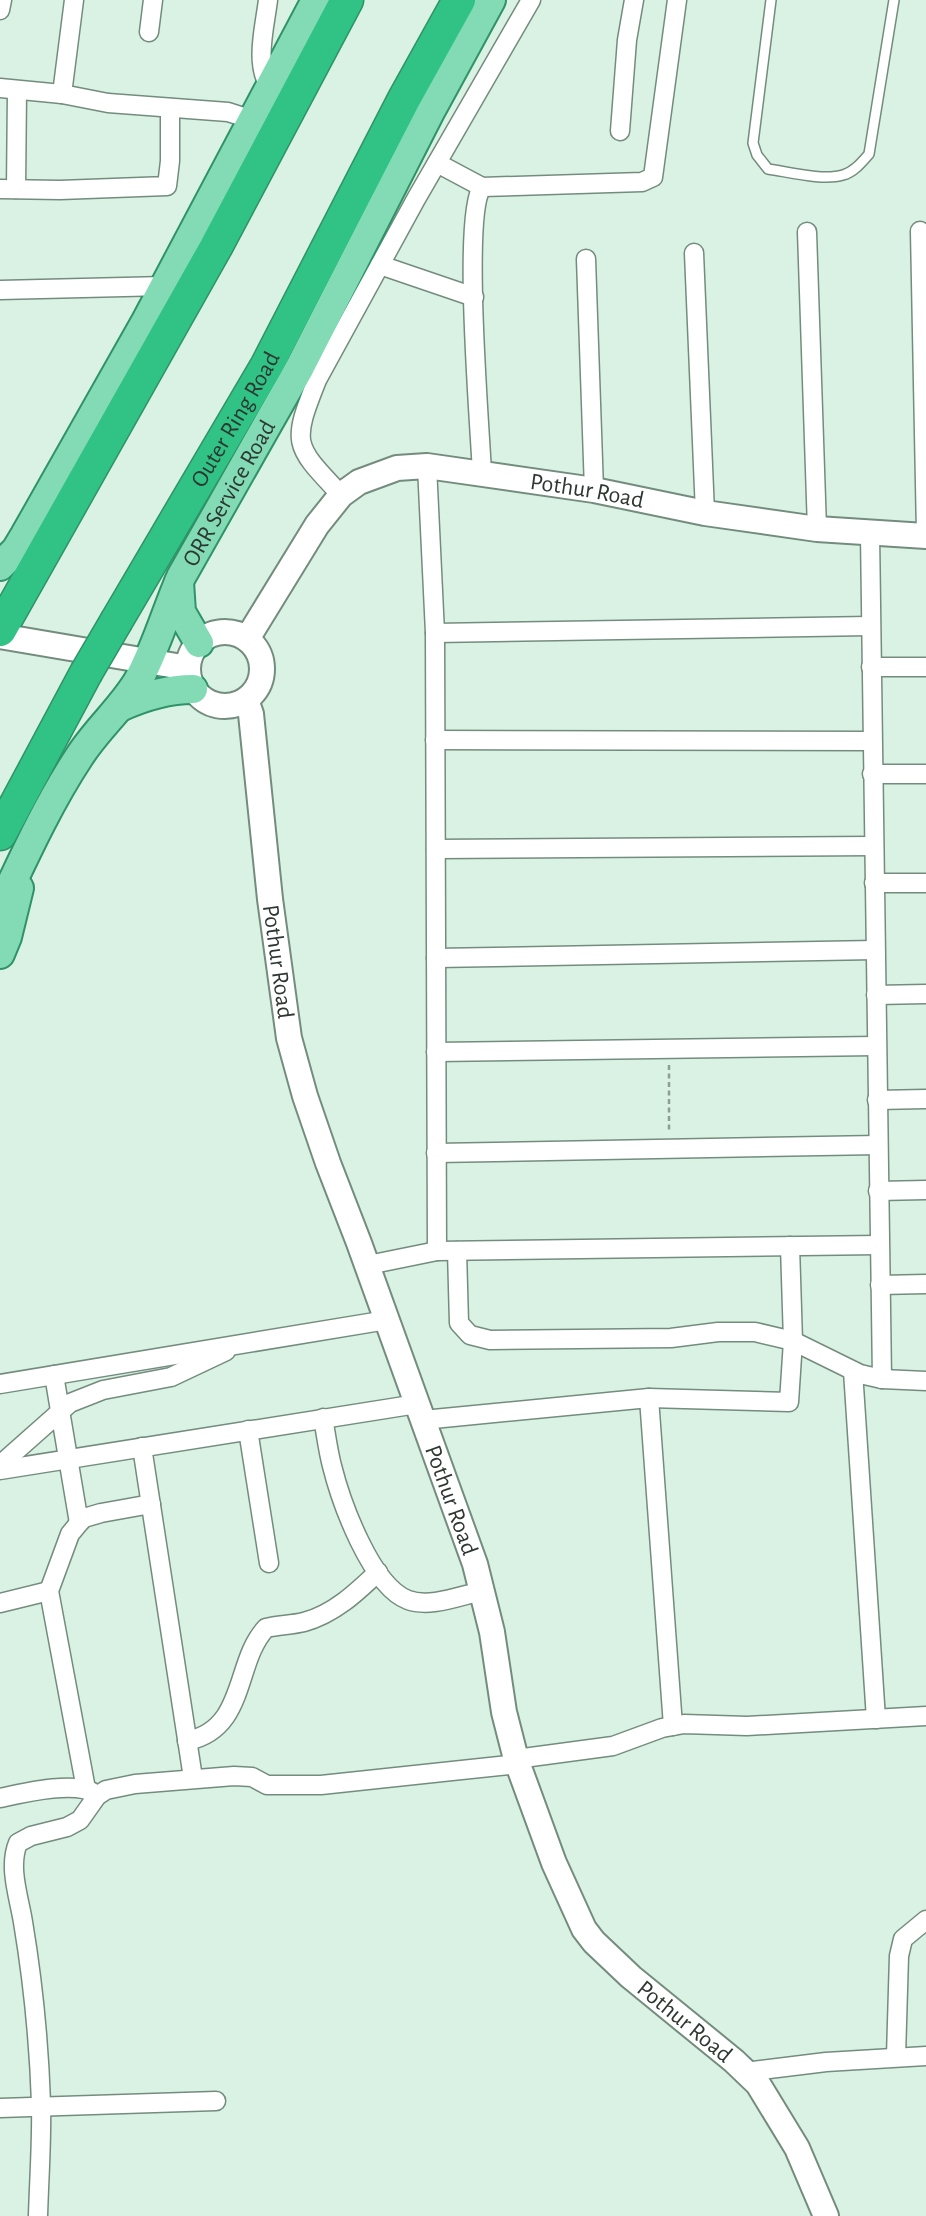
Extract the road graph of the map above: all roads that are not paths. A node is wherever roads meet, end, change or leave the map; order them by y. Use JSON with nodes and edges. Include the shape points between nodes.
{"nodes":[{"id":1,"x":2,"y":0,"type":"edge"},
{"id":2,"x":74,"y":0,"type":"edge"},
{"id":3,"x":153,"y":0,"type":"edge"},
{"id":4,"x":268,"y":0,"type":"edge"},
{"id":5,"x":316,"y":0,"type":"edge"},
{"id":6,"x":347,"y":0,"type":"edge"},
{"id":7,"x":458,"y":0,"type":"edge"},
{"id":8,"x":491,"y":0,"type":"edge"},
{"id":9,"x":531,"y":0,"type":"edge"},
{"id":10,"x":634,"y":0,"type":"edge"},
{"id":11,"x":677,"y":0,"type":"edge"},
{"id":12,"x":771,"y":0,"type":"edge"},
{"id":13,"x":894,"y":0,"type":"edge"},
{"id":14,"x":0,"y":10,"type":"edge"},
{"id":15,"x":149,"y":32,"type":"dead end"},
{"id":16,"x":270,"y":87,"type":"junction"},
{"id":17,"x":8,"y":89,"type":"edge"},
{"id":18,"x":62,"y":94,"type":"junction"},
{"id":19,"x":170,"y":108,"type":"junction"},
{"id":20,"x":253,"y":120,"type":"junction"},
{"id":21,"x":620,"y":131,"type":"dead end"},
{"id":22,"x":437,"y":163,"type":"junction"},
{"id":23,"x":482,"y":187,"type":"junction"},
{"id":24,"x":8,"y":189,"type":"edge"},
{"id":25,"x":920,"y":231,"type":"dead end"},
{"id":26,"x":807,"y":232,"type":"dead end"},
{"id":27,"x":694,"y":253,"type":"dead end"},
{"id":28,"x":586,"y":259,"type":"dead end"},
{"id":29,"x":380,"y":265,"type":"junction"},
{"id":30,"x":165,"y":286,"type":"junction"},
{"id":31,"x":0,"y":290,"type":"edge"},
{"id":32,"x":474,"y":297,"type":"junction"},
{"id":33,"x":427,"y":466,"type":"junction"},
{"id":34,"x":482,"y":474,"type":"junction"},
{"id":35,"x":594,"y":490,"type":"junction"},
{"id":36,"x":341,"y":495,"type":"junction"},
{"id":37,"x":705,"y":513,"type":"junction"},
{"id":38,"x":817,"y":529,"type":"junction"},
{"id":39,"x":870,"y":534,"type":"junction"},
{"id":40,"x":926,"y":535,"type":"edge"},
{"id":41,"x":0,"y":566,"type":"edge"},
{"id":42,"x":179,"y":582,"type":"junction"},
{"id":43,"x":870,"y":626,"type":"junction"},
{"id":44,"x":2,"y":628,"type":"edge"},
{"id":45,"x":435,"y":634,"type":"junction"},
{"id":46,"x":247,"y":639,"type":"junction"},
{"id":47,"x":149,"y":660,"type":"junction"},
{"id":48,"x":193,"y":666,"type":"junction"},
{"id":49,"x":871,"y":667,"type":"junction"},
{"id":50,"x":926,"y":667,"type":"edge"},
{"id":51,"x":246,"y":700,"type":"junction"},
{"id":52,"x":117,"y":708,"type":"junction"},
{"id":53,"x":435,"y":740,"type":"junction"},
{"id":54,"x":872,"y":741,"type":"junction"},
{"id":55,"x":872,"y":774,"type":"junction"},
{"id":56,"x":926,"y":774,"type":"edge"},
{"id":57,"x":0,"y":834,"type":"edge"},
{"id":58,"x":873,"y":846,"type":"junction"},
{"id":59,"x":436,"y":849,"type":"junction"},
{"id":60,"x":26,"y":855,"type":"junction"},
{"id":61,"x":874,"y":883,"type":"junction"},
{"id":62,"x":926,"y":883,"type":"edge"},
{"id":63,"x":0,"y":908,"type":"edge"},
{"id":64,"x":875,"y":950,"type":"junction"},
{"id":65,"x":0,"y":954,"type":"edge"},
{"id":66,"x":436,"y":958,"type":"junction"},
{"id":67,"x":926,"y":994,"type":"edge"},
{"id":68,"x":876,"y":995,"type":"junction"},
{"id":69,"x":876,"y":1046,"type":"junction"},
{"id":70,"x":436,"y":1052,"type":"junction"},
{"id":71,"x":926,"y":1099,"type":"edge"},
{"id":72,"x":877,"y":1100,"type":"junction"},
{"id":73,"x":878,"y":1145,"type":"junction"},
{"id":74,"x":436,"y":1153,"type":"junction"},
{"id":75,"x":926,"y":1190,"type":"edge"},
{"id":76,"x":878,"y":1191,"type":"junction"},
{"id":77,"x":879,"y":1245,"type":"junction"},
{"id":78,"x":790,"y":1246,"type":"junction"},
{"id":79,"x":437,"y":1251,"type":"junction"},
{"id":80,"x":457,"y":1251,"type":"junction"},
{"id":81,"x":368,"y":1265,"type":"junction"},
{"id":82,"x":926,"y":1284,"type":"edge"},
{"id":83,"x":880,"y":1285,"type":"junction"},
{"id":84,"x":387,"y":1320,"type":"junction"},
{"id":85,"x":793,"y":1341,"type":"junction"},
{"id":86,"x":237,"y":1345,"type":"junction"},
{"id":87,"x":114,"y":1365,"type":"junction"},
{"id":88,"x":853,"y":1371,"type":"junction"},
{"id":89,"x":54,"y":1375,"type":"junction"},
{"id":90,"x":883,"y":1379,"type":"junction"},
{"id":91,"x":926,"y":1381,"type":"edge"},
{"id":92,"x":0,"y":1384,"type":"edge"},
{"id":93,"x":103,"y":1390,"type":"junction"},
{"id":94,"x":649,"y":1398,"type":"junction"},
{"id":95,"x":60,"y":1412,"type":"junction"},
{"id":96,"x":420,"y":1412,"type":"junction"},
{"id":97,"x":323,"y":1418,"type":"junction"},
{"id":98,"x":248,"y":1430,"type":"junction"},
{"id":99,"x":142,"y":1447,"type":"junction"},
{"id":100,"x":68,"y":1459,"type":"junction"},
{"id":101,"x":0,"y":1465,"type":"edge"},
{"id":102,"x":0,"y":1470,"type":"edge"},
{"id":103,"x":151,"y":1504,"type":"junction"},
{"id":104,"x":79,"y":1522,"type":"junction"},
{"id":105,"x":269,"y":1563,"type":"dead end"},
{"id":106,"x":378,"y":1572,"type":"junction"},
{"id":107,"x":49,"y":1591,"type":"junction"},
{"id":108,"x":482,"y":1591,"type":"junction"},
{"id":109,"x":0,"y":1603,"type":"edge"},
{"id":110,"x":926,"y":1716,"type":"edge"},
{"id":111,"x":876,"y":1719,"type":"junction"},
{"id":112,"x":673,"y":1726,"type":"junction"},
{"id":113,"x":187,"y":1741,"type":"junction"},
{"id":114,"x":517,"y":1761,"type":"junction"},
{"id":115,"x":192,"y":1778,"type":"junction"},
{"id":116,"x":92,"y":1792,"type":"junction"},
{"id":117,"x":0,"y":1798,"type":"edge"},
{"id":118,"x":926,"y":1920,"type":"edge"},
{"id":119,"x":896,"y":2056,"type":"junction"},
{"id":120,"x":926,"y":2056,"type":"edge"},
{"id":121,"x":745,"y":2072,"type":"junction"},
{"id":122,"x":216,"y":2101,"type":"dead end"},
{"id":123,"x":41,"y":2106,"type":"junction"},
{"id":124,"x":0,"y":2108,"type":"edge"},
{"id":125,"x":38,"y":2216,"type":"edge"},
{"id":126,"x":826,"y":2216,"type":"edge"}],
"edges":[{"from":1,"to":14,"type":"street"},
{"from":2,"to":18,"type":"street"},
{"from":3,"to":15,"type":"street"},
{"from":4,"to":16,"type":"street","via":[[262,66]]},
{"from":5,"to":16,"type":"main road"},
{"from":6,"to":44,"type":"highway","via":[[204,269]]},
{"from":7,"to":57,"type":"highway","name":"Outer Ring Road","bridge":true,"via":[[267,365],[86,673]]},
{"from":8,"to":42,"type":"main road","name":"ORR Service Road","via":[[300,367]]},
{"from":9,"to":22,"type":"street"},
{"from":10,"to":21,"type":"street"},
{"from":11,"to":23,"type":"street","via":[[653,177],[642,182]]},
{"from":12,"to":13,"type":"lane","via":[[753,143],[768,169],[829,177],[845,175],[869,154]]},
{"from":16,"to":20,"type":"main road"},
{"from":17,"to":18,"type":"street"},
{"from":17,"to":24,"type":"street"},
{"from":18,"to":19,"type":"street"},
{"from":19,"to":20,"type":"street","via":[[228,112]]},
{"from":19,"to":24,"type":"street","via":[[167,186]]},
{"from":20,"to":30,"type":"main road"},
{"from":22,"to":23,"type":"street"},
{"from":22,"to":29,"type":"street"},
{"from":23,"to":32,"type":"street","via":[[477,194],[472,238]]},
{"from":25,"to":40,"type":"street"},
{"from":26,"to":38,"type":"street"},
{"from":27,"to":37,"type":"street"},
{"from":28,"to":35,"type":"street"},
{"from":29,"to":32,"type":"street"},
{"from":29,"to":36,"type":"street","via":[[317,380],[299,429],[310,463]]},
{"from":30,"to":31,"type":"street"},
{"from":30,"to":41,"type":"main road","via":[[25,535]]},
{"from":32,"to":34,"type":"street"},
{"from":33,"to":34,"type":"street","name":"Pothur Road"},
{"from":33,"to":36,"type":"street","name":"Pothur Road","via":[[374,475]]},
{"from":33,"to":45,"type":"street"},
{"from":34,"to":35,"type":"street","name":"Pothur Road"},
{"from":35,"to":37,"type":"street","name":"Pothur Road"},
{"from":36,"to":46,"type":"street","name":"Pothur Road","via":[[317,525]]},
{"from":37,"to":38,"type":"street","name":"Pothur Road"},
{"from":38,"to":39,"type":"street","name":"Pothur Road"},
{"from":39,"to":40,"type":"street","name":"Pothur Road"},
{"from":39,"to":43,"type":"street"},
{"from":42,"to":47,"type":"main road","name":"ORR Service Road"},
{"from":42,"to":48,"type":"main road"},
{"from":43,"to":45,"type":"street"},
{"from":43,"to":49,"type":"street"},
{"from":44,"to":47,"type":"street"},
{"from":45,"to":53,"type":"street"},
{"from":46,"to":48,"type":"street","via":[[231,633],[214,634]]},
{"from":46,"to":51,"type":"street","via":[[258,653],[262,671],[257,688]]},
{"from":47,"to":48,"type":"street"},
{"from":47,"to":52,"type":"main road","name":"ORR Service Road"},
{"from":48,"to":51,"type":"street","via":[[205,700],[220,706]]},
{"from":48,"to":52,"type":"main road","via":[[174,689]]},
{"from":49,"to":50,"type":"street"},
{"from":49,"to":54,"type":"street"},
{"from":51,"to":81,"type":"street","name":"Pothur Road","via":[[289,1038],[304,1096]]},
{"from":52,"to":60,"type":"main road","name":"ORR Service Road","via":[[79,756]]},
{"from":53,"to":54,"type":"street"},
{"from":53,"to":59,"type":"street"},
{"from":54,"to":55,"type":"street"},
{"from":55,"to":56,"type":"street"},
{"from":55,"to":58,"type":"street"},
{"from":58,"to":59,"type":"street"},
{"from":58,"to":61,"type":"street"},
{"from":59,"to":66,"type":"street"},
{"from":60,"to":63,"type":"main road","name":"ORR Service Road"},
{"from":60,"to":65,"type":"main road"},
{"from":61,"to":62,"type":"street"},
{"from":61,"to":64,"type":"street"},
{"from":64,"to":66,"type":"street"},
{"from":64,"to":68,"type":"street"},
{"from":66,"to":70,"type":"street"},
{"from":67,"to":68,"type":"street"},
{"from":68,"to":69,"type":"street"},
{"from":69,"to":70,"type":"street"},
{"from":69,"to":72,"type":"street"},
{"from":70,"to":74,"type":"street"},
{"from":71,"to":72,"type":"street"},
{"from":72,"to":73,"type":"street"},
{"from":73,"to":74,"type":"street"},
{"from":73,"to":76,"type":"street"},
{"from":74,"to":79,"type":"street"},
{"from":75,"to":76,"type":"street"},
{"from":76,"to":77,"type":"street"},
{"from":77,"to":78,"type":"street"},
{"from":77,"to":83,"type":"street"},
{"from":78,"to":80,"type":"street"},
{"from":78,"to":85,"type":"street"},
{"from":79,"to":80,"type":"street"},
{"from":79,"to":81,"type":"street"},
{"from":80,"to":85,"type":"street","via":[[459,1323],[470,1335],[489,1340],[671,1338],[737,1331]]},
{"from":81,"to":84,"type":"street","name":"Pothur Road"},
{"from":82,"to":83,"type":"street"},
{"from":83,"to":90,"type":"street"},
{"from":84,"to":86,"type":"street"},
{"from":84,"to":96,"type":"street","name":"Pothur Road"},
{"from":85,"to":88,"type":"street"},
{"from":85,"to":94,"type":"street","via":[[789,1402]]},
{"from":86,"to":87,"type":"street"},
{"from":86,"to":93,"type":"street","via":[[171,1377]]},
{"from":87,"to":89,"type":"street"},
{"from":87,"to":93,"type":"street"},
{"from":88,"to":90,"type":"street"},
{"from":88,"to":111,"type":"street"},
{"from":89,"to":92,"type":"street"},
{"from":89,"to":95,"type":"street"},
{"from":90,"to":91,"type":"street"},
{"from":93,"to":95,"type":"street"},
{"from":94,"to":96,"type":"street"},
{"from":94,"to":112,"type":"street"},
{"from":95,"to":100,"type":"street"},
{"from":95,"to":101,"type":"street"},
{"from":96,"to":97,"type":"street"},
{"from":96,"to":108,"type":"street","name":"Pothur Road"},
{"from":97,"to":98,"type":"street"},
{"from":97,"to":106,"type":"street","via":[[345,1509]]},
{"from":98,"to":99,"type":"street"},
{"from":98,"to":105,"type":"street"},
{"from":99,"to":100,"type":"street"},
{"from":99,"to":103,"type":"street"},
{"from":100,"to":102,"type":"street"},
{"from":100,"to":104,"type":"street"},
{"from":103,"to":104,"type":"street"},
{"from":103,"to":113,"type":"street"},
{"from":104,"to":107,"type":"street"},
{"from":106,"to":108,"type":"street","via":[[397,1594],[421,1603]]},
{"from":106,"to":113,"type":"street","via":[[350,1598],[320,1616],[266,1628],[254,1646],[231,1708],[200,1739]]},
{"from":107,"to":109,"type":"street"},
{"from":107,"to":116,"type":"street"},
{"from":108,"to":114,"type":"street","name":"Pothur Road"},
{"from":110,"to":111,"type":"street"},
{"from":111,"to":112,"type":"street"},
{"from":112,"to":114,"type":"street","via":[[613,1745]]},
{"from":113,"to":115,"type":"street"},
{"from":114,"to":115,"type":"street","via":[[321,1785],[267,1785],[253,1777]]},
{"from":114,"to":121,"type":"street","name":"Pothur Road","via":[[584,1929],[623,1970]]},
{"from":115,"to":116,"type":"street"},
{"from":116,"to":117,"type":"street","via":[[46,1789]]},
{"from":116,"to":123,"type":"street","via":[[80,1820],[31,1836],[18,1843],[14,1852],[37,2025]]},
{"from":118,"to":119,"type":"street","via":[[903,1939],[899,1956]]},
{"from":119,"to":120,"type":"street"},
{"from":119,"to":121,"type":"street"},
{"from":121,"to":126,"type":"street","name":"Pothur Road","via":[[758,2084],[797,2148]]},
{"from":122,"to":123,"type":"street"},
{"from":123,"to":124,"type":"street"},
{"from":123,"to":125,"type":"street"}]}
